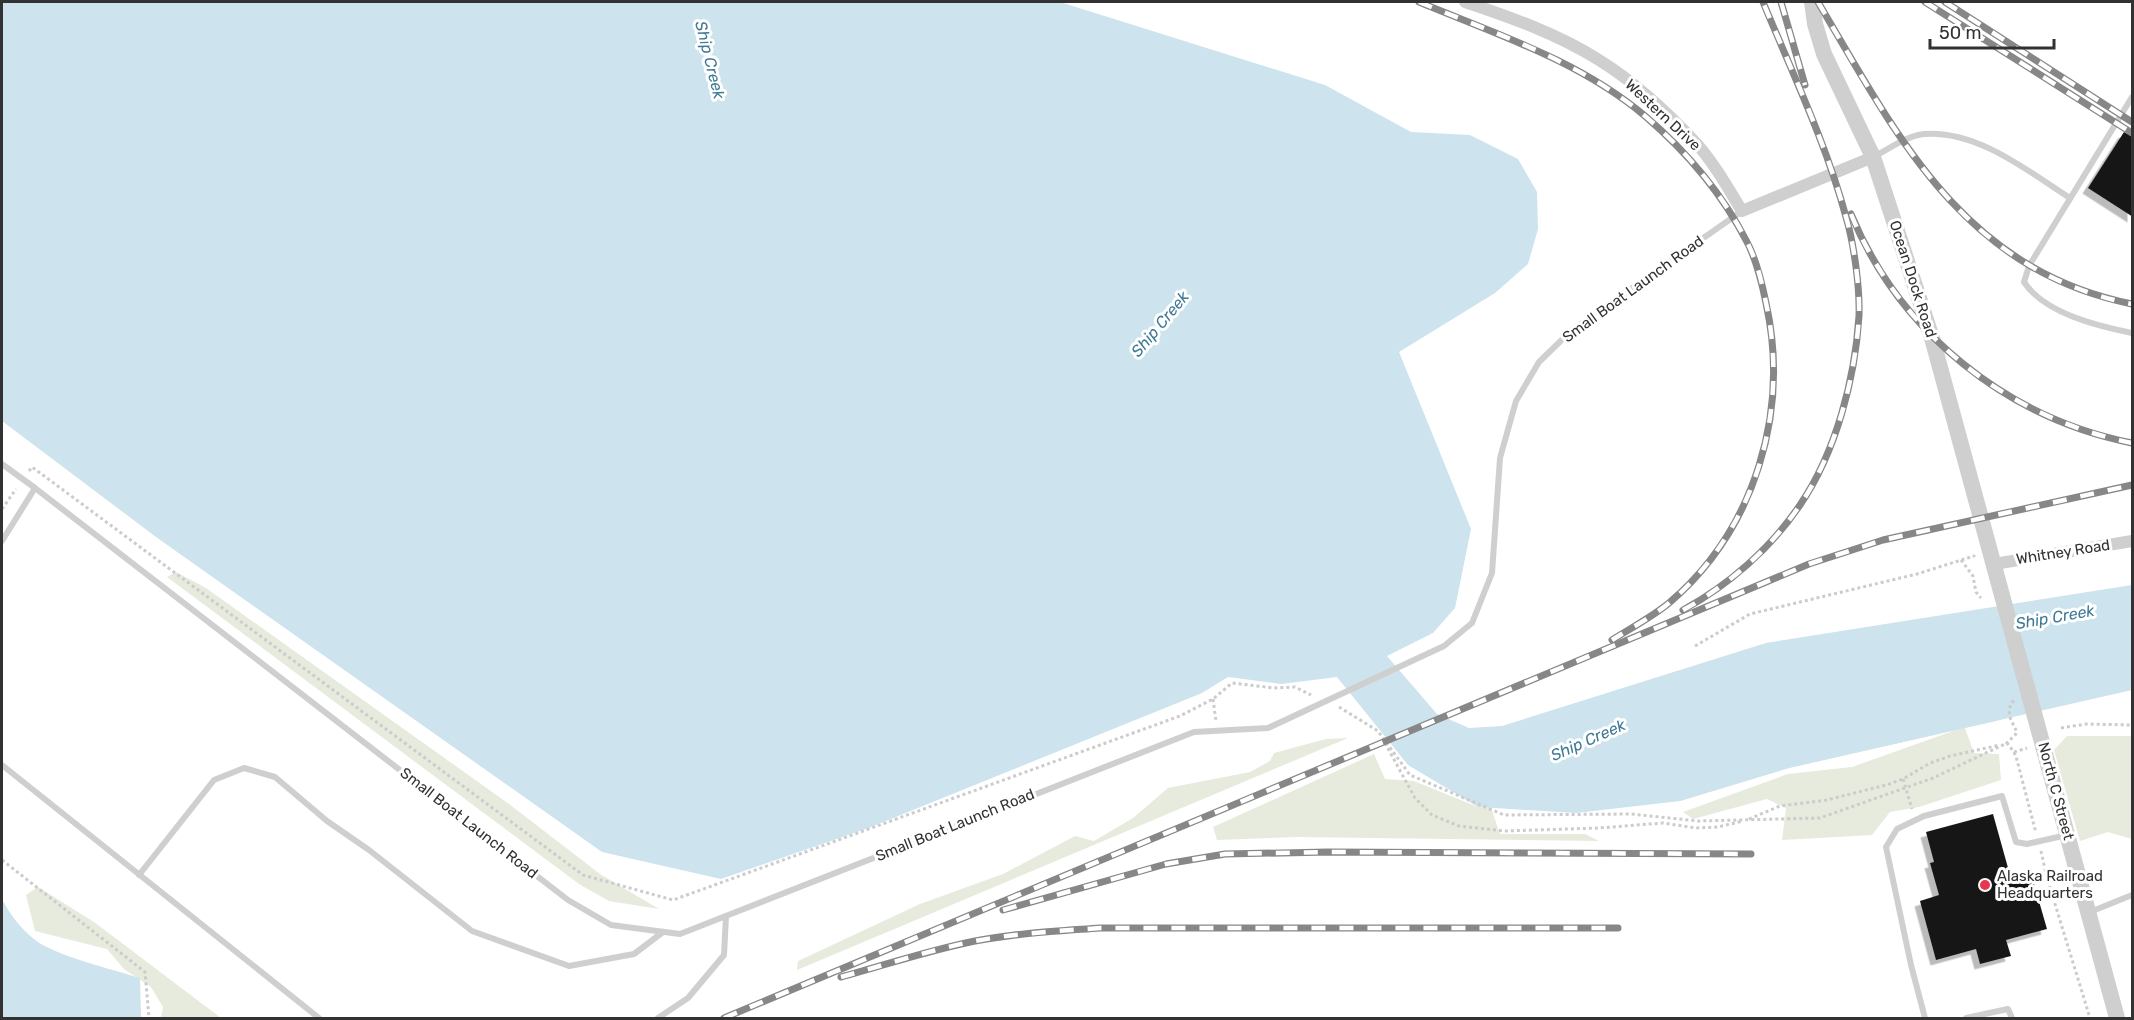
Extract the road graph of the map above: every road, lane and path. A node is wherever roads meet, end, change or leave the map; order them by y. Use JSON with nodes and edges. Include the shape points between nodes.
{"nodes":[{"id":1,"x":1465,"y":2,"type":"edge"},
{"id":2,"x":1812,"y":2,"type":"edge"},
{"id":3,"x":2133,"y":97,"type":"edge"},
{"id":4,"x":1873,"y":157,"type":"junction"},
{"id":5,"x":2070,"y":198,"type":"junction"},
{"id":6,"x":1742,"y":211,"type":"junction"},
{"id":7,"x":2133,"y":333,"type":"edge"},
{"id":8,"x":2,"y":464,"type":"edge"},
{"id":9,"x":26,"y":476,"type":"dead end"},
{"id":10,"x":20,"y":484,"type":"dead end"},
{"id":11,"x":35,"y":488,"type":"junction"},
{"id":12,"x":2,"y":509,"type":"edge"},
{"id":13,"x":2,"y":541,"type":"edge"},
{"id":14,"x":2133,"y":541,"type":"edge"},
{"id":15,"x":1961,"y":560,"type":"junction"},
{"id":16,"x":1985,"y":565,"type":"junction"},
{"id":17,"x":1981,"y":598,"type":"dead end"},
{"id":18,"x":1695,"y":646,"type":"dead end"},
{"id":19,"x":1313,"y":696,"type":"dead end"},
{"id":20,"x":1213,"y":699,"type":"junction"},
{"id":21,"x":1332,"y":704,"type":"dead end"},
{"id":22,"x":2013,"y":725,"type":"dead end"},
{"id":23,"x":2133,"y":725,"type":"edge"},
{"id":24,"x":2061,"y":728,"type":"dead end"},
{"id":25,"x":1218,"y":731,"type":"junction"},
{"id":26,"x":1378,"y":731,"type":"junction"},
{"id":27,"x":2007,"y":743,"type":"junction"},
{"id":28,"x":2,"y":765,"type":"edge"},
{"id":29,"x":1903,"y":779,"type":"junction"},
{"id":30,"x":1906,"y":788,"type":"junction"},
{"id":31,"x":1915,"y":820,"type":"junction"},
{"id":32,"x":2068,"y":835,"type":"junction"},
{"id":33,"x":2039,"y":842,"type":"junction"},
{"id":34,"x":2,"y":860,"type":"edge"},
{"id":35,"x":139,"y":875,"type":"junction"},
{"id":36,"x":2133,"y":895,"type":"edge"},
{"id":37,"x":2089,"y":912,"type":"junction"},
{"id":38,"x":726,"y":916,"type":"junction"},
{"id":39,"x":663,"y":932,"type":"junction"},
{"id":40,"x":149,"y":1018,"type":"edge"},
{"id":41,"x":319,"y":1018,"type":"edge"},
{"id":42,"x":658,"y":1018,"type":"edge"},
{"id":43,"x":1925,"y":1018,"type":"edge"},
{"id":44,"x":1966,"y":1018,"type":"edge"},
{"id":45,"x":2012,"y":1018,"type":"edge"},
{"id":46,"x":2090,"y":1018,"type":"edge"},
{"id":47,"x":2117,"y":1018,"type":"edge"}],
"edges":[{"from":1,"to":6,"type":"street","name":"Western Drive","via":[[1542,31],[1598,59],[1632,83],[1696,143]]},
{"from":2,"to":4,"type":"street","name":"Ocean Dock Road","via":[[1824,54]]},
{"from":3,"to":5,"type":"lane"},
{"from":4,"to":5,"type":"lane","via":[[1922,134],[1943,135],[2004,156]]},
{"from":4,"to":6,"type":"street"},
{"from":4,"to":16,"type":"street","name":"Ocean Dock Road","via":[[1932,338]]},
{"from":5,"to":7,"type":"lane","via":[[2029,266],[2024,282],[2031,292],[2056,309],[2099,326]]},
{"from":6,"to":25,"type":"lane","name":"Small Boat Launch Road","via":[[1572,330],[1539,362],[1516,401],[1500,458],[1492,573],[1472,623],[1444,646],[1268,728]]},
{"from":8,"to":11,"type":"lane","name":"Small Boat Launch Road"},
{"from":9,"to":20,"type":"path","via":[[32,467],[583,875],[673,900],[1180,716]]},
{"from":10,"to":12,"type":"path"},
{"from":11,"to":13,"type":"lane"},
{"from":11,"to":39,"type":"lane","name":"Small Boat Launch Road","via":[[568,900],[611,925]]},
{"from":14,"to":16,"type":"street","name":"Whitney Road"},
{"from":15,"to":16,"type":"path","via":[[1974,556]]},
{"from":15,"to":17,"type":"path","via":[[1973,576]]},
{"from":15,"to":18,"type":"path","via":[[1750,614]]},
{"from":16,"to":32,"type":"street","name":"North C Street","via":[[2000,593]]},
{"from":19,"to":20,"type":"path","via":[[1295,687],[1233,683]]},
{"from":20,"to":25,"type":"path"},
{"from":21,"to":26,"type":"path"},
{"from":22,"to":27,"type":"path","via":[[2017,733]]},
{"from":23,"to":24,"type":"path"},
{"from":25,"to":38,"type":"lane","name":"Small Boat Launch Road","via":[[1194,732]]},
{"from":26,"to":29,"type":"path","via":[[1415,798],[1432,815],[1460,826],[1504,831],[1663,823],[1718,827],[1780,806],[1827,800]]},
{"from":26,"to":30,"type":"path","via":[[1410,775],[1504,815],[1631,814],[1698,821],[1820,818]]},
{"from":27,"to":29,"type":"path","via":[[1950,756]]},
{"from":27,"to":30,"type":"path"},
{"from":27,"to":33,"type":"path","via":[[2014,752]]},
{"from":28,"to":35,"type":"lane"},
{"from":29,"to":30,"type":"path"},
{"from":30,"to":31,"type":"path"},
{"from":31,"to":33,"type":"lane","via":[[2002,796],[2016,842]]},
{"from":31,"to":43,"type":"lane","via":[[1898,829],[1886,847]]},
{"from":32,"to":33,"type":"lane"},
{"from":32,"to":37,"type":"street","name":"North C Street"},
{"from":33,"to":46,"type":"path"},
{"from":34,"to":40,"type":"path","via":[[145,972]]},
{"from":35,"to":39,"type":"lane","via":[[214,780],[244,768],[276,777],[327,821],[472,931],[569,966],[634,954]]},
{"from":35,"to":41,"type":"lane"},
{"from":36,"to":37,"type":"lane"},
{"from":37,"to":47,"type":"street","name":"North C Street"},
{"from":38,"to":39,"type":"lane","name":"Small Boat Launch Road","via":[[680,934]]},
{"from":38,"to":42,"type":"lane","via":[[723,955],[688,998]]},
{"from":44,"to":45,"type":"lane","via":[[2008,1009]]}]}
